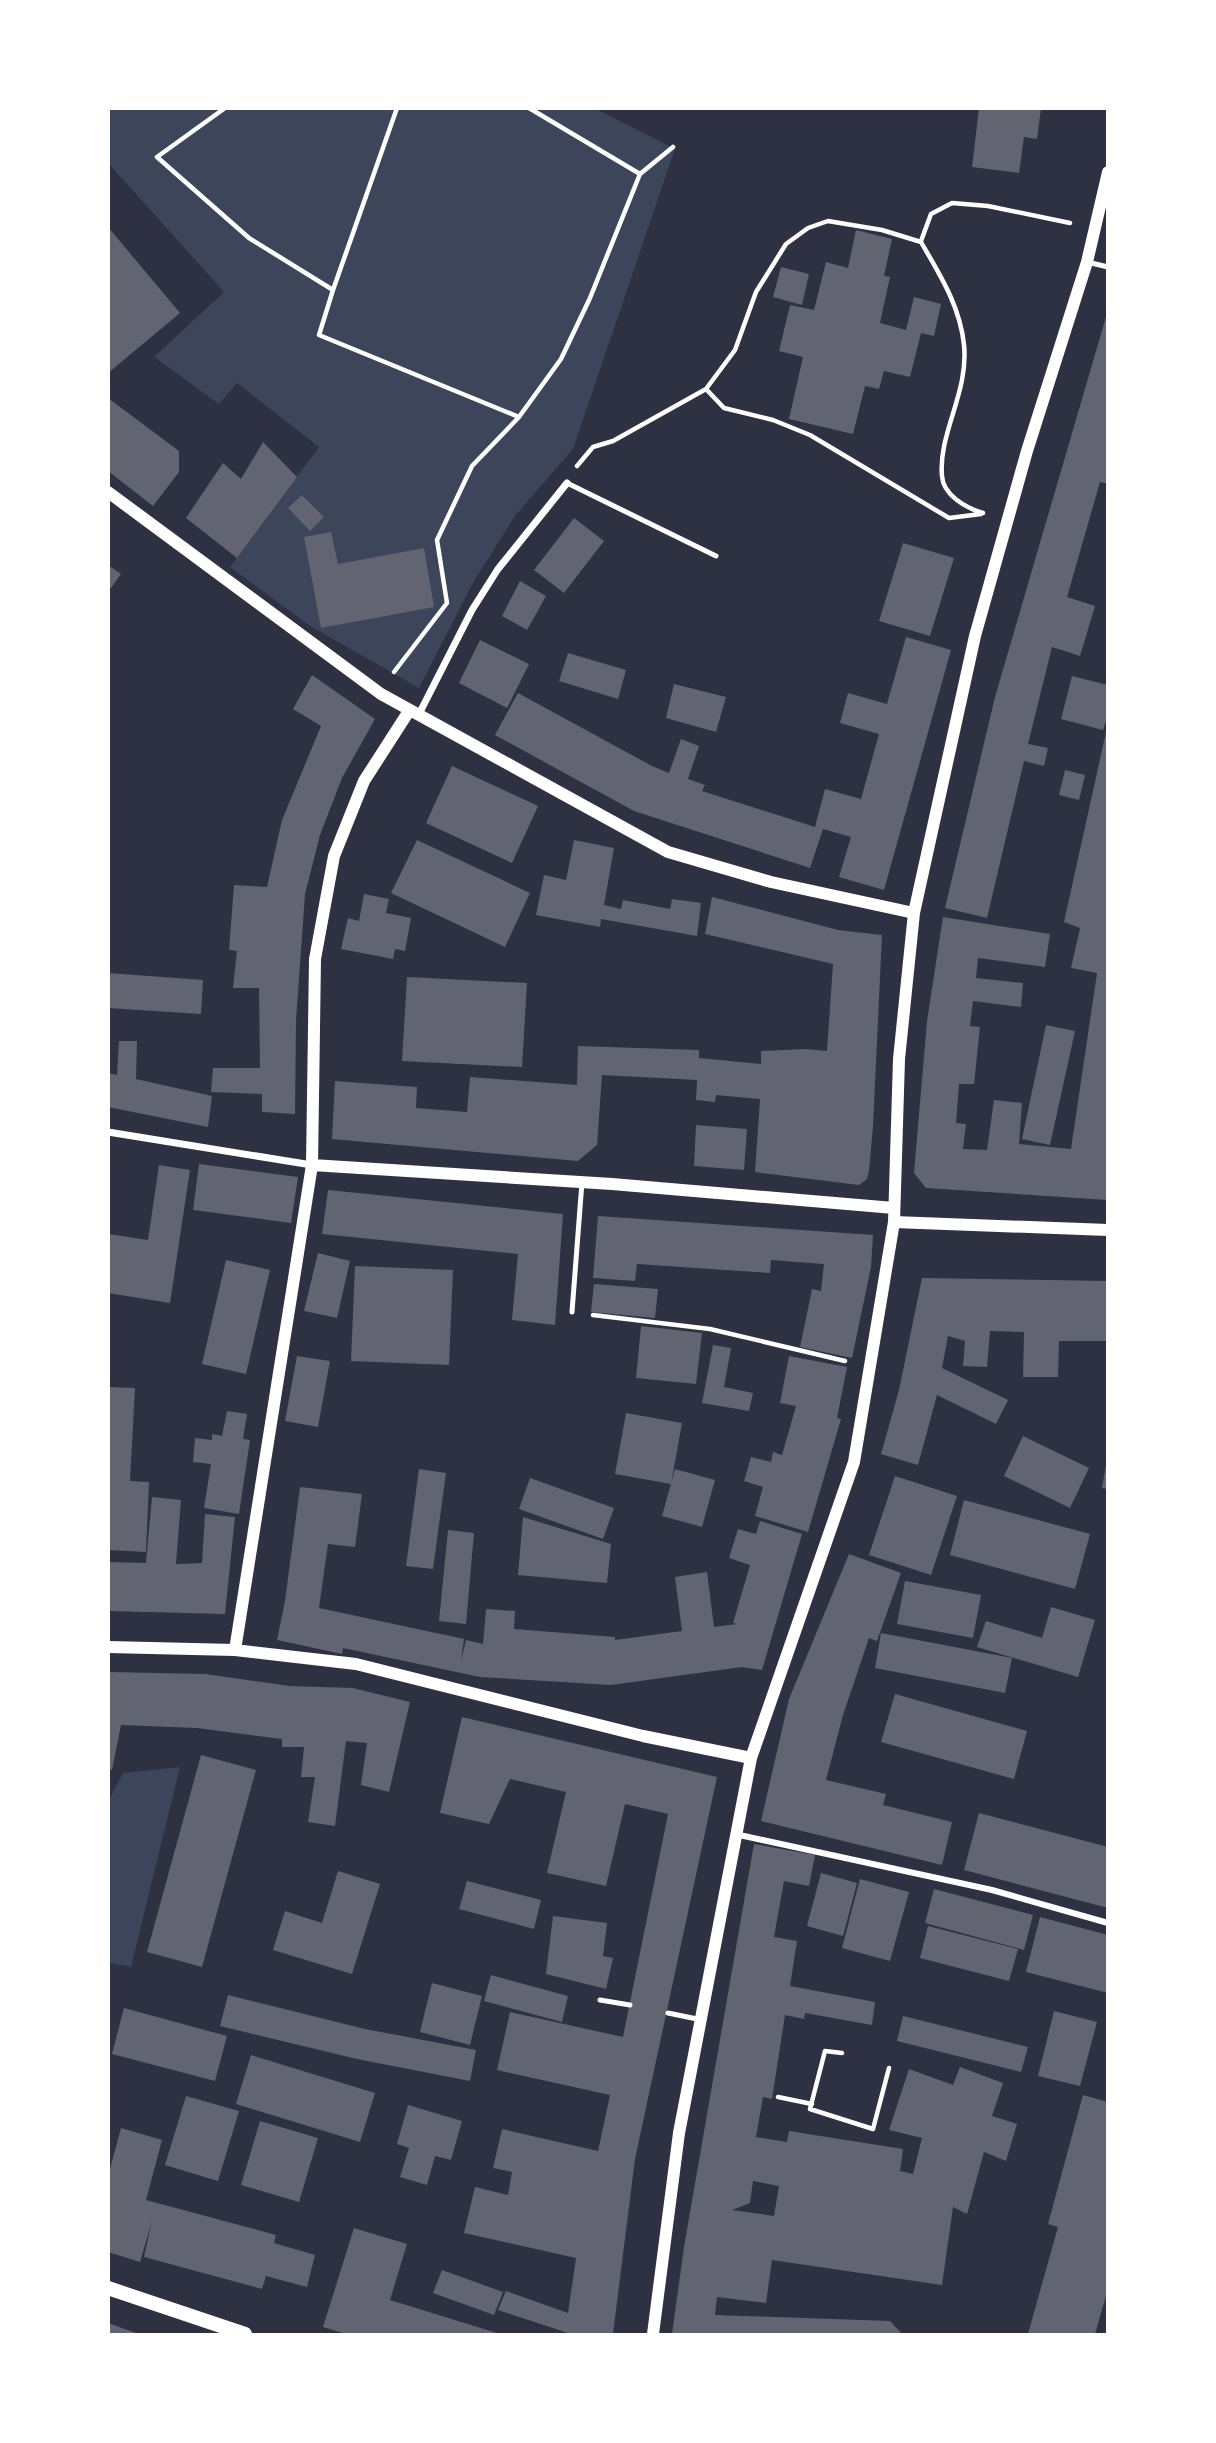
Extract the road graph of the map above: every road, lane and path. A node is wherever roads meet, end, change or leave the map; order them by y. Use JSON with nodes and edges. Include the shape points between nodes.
{"nodes":[{"id":1,"x":225,"y":108,"type":"edge"},
{"id":2,"x":397,"y":108,"type":"edge"},
{"id":3,"x":529,"y":108,"type":"edge"},
{"id":4,"x":673,"y":147,"type":"dead end"},
{"id":5,"x":1108,"y":172,"type":"edge"},
{"id":6,"x":640,"y":174,"type":"junction"},
{"id":7,"x":1095,"y":230,"type":"junction"},
{"id":8,"x":921,"y":242,"type":"junction"},
{"id":9,"x":1087,"y":262,"type":"junction"},
{"id":10,"x":1108,"y":267,"type":"edge"},
{"id":11,"x":333,"y":290,"type":"junction"},
{"id":12,"x":706,"y":389,"type":"junction"},
{"id":13,"x":519,"y":417,"type":"junction"},
{"id":14,"x":567,"y":483,"type":"junction"},
{"id":15,"x":108,"y":492,"type":"edge"},
{"id":16,"x":983,"y":513,"type":"junction"},
{"id":17,"x":1006,"y":522,"type":"junction"},
{"id":18,"x":716,"y":556,"type":"dead end"},
{"id":19,"x":381,"y":694,"type":"junction"},
{"id":20,"x":414,"y":714,"type":"junction"},
{"id":21,"x":914,"y":914,"type":"junction"},
{"id":22,"x":108,"y":1132,"type":"edge"},
{"id":23,"x":312,"y":1165,"type":"junction"},
{"id":24,"x":582,"y":1182,"type":"junction"},
{"id":25,"x":894,"y":1208,"type":"junction"},
{"id":26,"x":894,"y":1222,"type":"junction"},
{"id":27,"x":1108,"y":1230,"type":"edge"},
{"id":28,"x":572,"y":1312,"type":"joint"},
{"id":29,"x":870,"y":1367,"type":"junction"},
{"id":30,"x":108,"y":1647,"type":"edge"},
{"id":31,"x":235,"y":1650,"type":"junction"},
{"id":32,"x":751,"y":1758,"type":"junction"},
{"id":33,"x":734,"y":1834,"type":"junction"},
{"id":34,"x":1108,"y":1923,"type":"edge"},
{"id":35,"x":600,"y":2000,"type":"dead end"},
{"id":36,"x":629,"y":2006,"type":"dead end"},
{"id":37,"x":668,"y":2013,"type":"dead end"},
{"id":38,"x":702,"y":2020,"type":"junction"},
{"id":39,"x":842,"y":2053,"type":"dead end"},
{"id":40,"x":888,"y":2068,"type":"dead end"},
{"id":41,"x":778,"y":2096,"type":"dead end"},
{"id":42,"x":812,"y":2104,"type":"junction"},
{"id":43,"x":108,"y":2288,"type":"edge"},
{"id":44,"x":245,"y":2334,"type":"edge"},
{"id":45,"x":653,"y":2334,"type":"edge"}],
"edges":[{"from":1,"to":11,"type":"path","via":[[157,157],[249,238]]},
{"from":2,"to":11,"type":"path"},
{"from":3,"to":6,"type":"path"},
{"from":4,"to":6,"type":"path"},
{"from":5,"to":7,"type":"street"},
{"from":6,"to":13,"type":"path","via":[[561,359]]},
{"from":7,"to":8,"type":"path","via":[[988,206],[952,203],[931,214]]},
{"from":7,"to":9,"type":"street"},
{"from":8,"to":12,"type":"path","via":[[828,221],[808,228],[786,244],[756,292],[735,349]]},
{"from":8,"to":16,"type":"path","via":[[955,303],[964,345],[962,388],[941,478],[953,497]]},
{"from":9,"to":10,"type":"lane"},
{"from":9,"to":17,"type":"street"},
{"from":11,"to":13,"type":"path","via":[[319,335]]},
{"from":12,"to":14,"type":"path","via":[[613,441],[593,447]]},
{"from":12,"to":16,"type":"path","via":[[723,408],[810,435],[950,518]]},
{"from":13,"to":19,"type":"path","via":[[472,466],[437,540],[447,603]]},
{"from":14,"to":18,"type":"lane"},
{"from":14,"to":20,"type":"street","via":[[498,569]]},
{"from":15,"to":19,"type":"street"},
{"from":16,"to":17,"type":"path"},
{"from":17,"to":21,"type":"street","via":[[975,636]]},
{"from":19,"to":20,"type":"street"},
{"from":20,"to":21,"type":"street","via":[[668,852],[771,882]]},
{"from":20,"to":23,"type":"street","via":[[363,782],[334,856],[316,959]]},
{"from":21,"to":25,"type":"street","via":[[898,1059]]},
{"from":22,"to":23,"type":"street"},
{"from":23,"to":24,"type":"street"},
{"from":23,"to":31,"type":"street"},
{"from":24,"to":25,"type":"street"},
{"from":24,"to":28,"type":"lane"},
{"from":25,"to":26,"type":"street"},
{"from":26,"to":27,"type":"street"},
{"from":26,"to":29,"type":"street"},
{"from":28,"to":29,"type":"path","via":[[710,1329]]},
{"from":29,"to":32,"type":"street","via":[[854,1462]]},
{"from":30,"to":31,"type":"street"},
{"from":31,"to":32,"type":"street","via":[[356,1664],[643,1736]]},
{"from":32,"to":33,"type":"street"},
{"from":33,"to":34,"type":"street","via":[[992,1890]]},
{"from":33,"to":38,"type":"street"},
{"from":35,"to":36,"type":"lane"},
{"from":37,"to":38,"type":"lane"},
{"from":38,"to":45,"type":"street","via":[[679,2133]]},
{"from":39,"to":42,"type":"path","via":[[825,2051]]},
{"from":40,"to":42,"type":"path","via":[[873,2129],[810,2109]]},
{"from":41,"to":42,"type":"path"},
{"from":43,"to":44,"type":"main road"}]}
